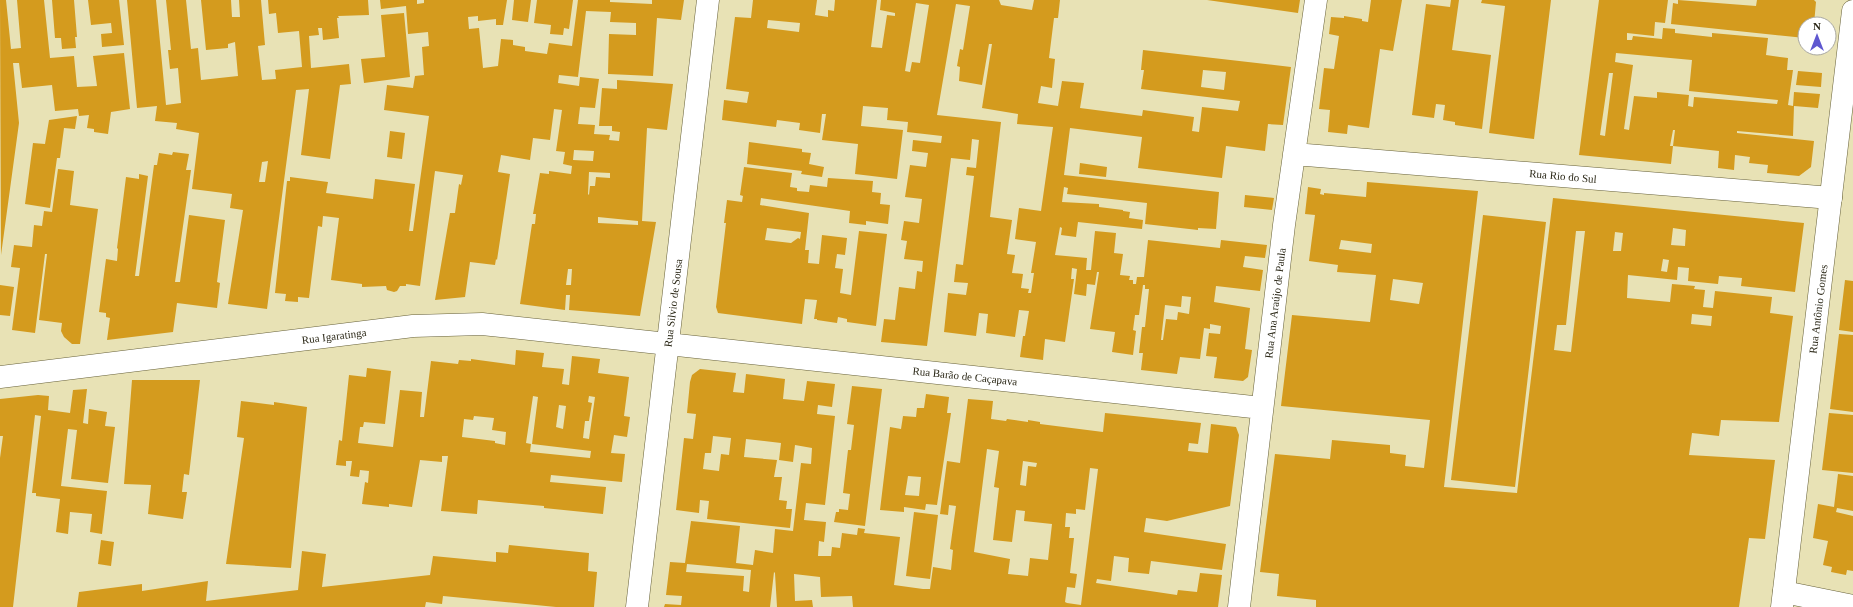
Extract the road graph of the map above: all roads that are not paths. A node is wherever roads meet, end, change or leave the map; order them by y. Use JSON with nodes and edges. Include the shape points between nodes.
{"nodes":[{"id":1,"x":708,"y":0,"type":"edge"},
{"id":2,"x":1316,"y":0,"type":"edge"},
{"id":3,"x":1852,"y":20,"type":"edge"},
{"id":4,"x":1294,"y":154,"type":"junction"},
{"id":5,"x":1831,"y":198,"type":"junction"},
{"id":6,"x":668,"y":343,"type":"junction"},
{"id":7,"x":0,"y":377,"type":"edge"},
{"id":8,"x":1262,"y":408,"type":"junction"},
{"id":9,"x":1783,"y":600,"type":"edge"},
{"id":10,"x":1853,"y":606,"type":"edge"},
{"id":11,"x":637,"y":607,"type":"edge"},
{"id":12,"x":1239,"y":607,"type":"edge"}],
"edges":[{"from":1,"to":6,"type":"street","name":"Rua Silvio de Sousa"},
{"from":2,"to":4,"type":"street","name":"Rua Ana Araújo de Paula"},
{"from":3,"to":5,"type":"street","name":"Rua Antônio Gomes"},
{"from":4,"to":5,"type":"street","name":"Rua Rio do Sul"},
{"from":4,"to":8,"type":"street","name":"Rua Ana Araújo de Paula"},
{"from":5,"to":9,"type":"street","name":"Rua Antônio Gomes"},
{"from":6,"to":7,"type":"street","name":"Rua Igaratinga","via":[[482,324],[413,326]]},
{"from":6,"to":8,"type":"street","name":"Rua Barão de Caçapava"},
{"from":6,"to":11,"type":"street","name":"Rua Silvio de Sousa"},
{"from":8,"to":12,"type":"street","name":"Rua Ana Araújo de Paula"},
{"from":9,"to":10,"type":"street"}]}
